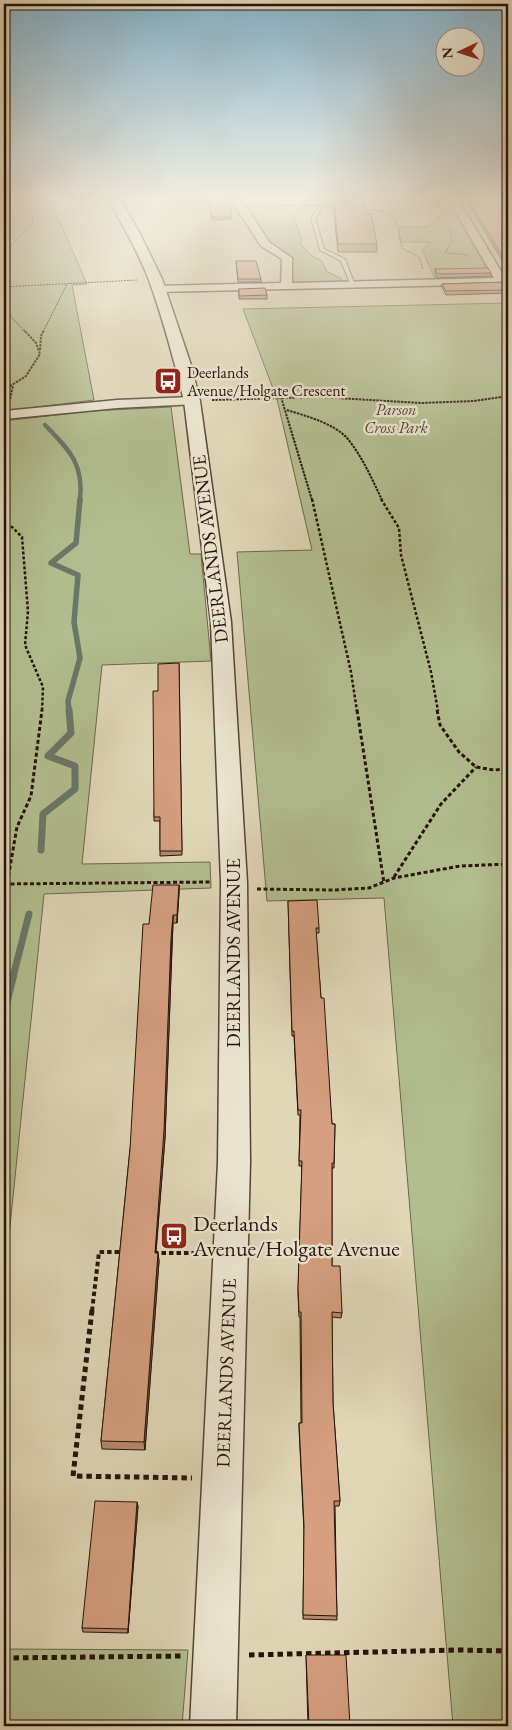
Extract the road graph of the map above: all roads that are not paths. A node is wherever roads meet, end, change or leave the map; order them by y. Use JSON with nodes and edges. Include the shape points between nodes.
{"nodes":[{"id":1,"x":154,"y":278,"type":"edge"},
{"id":2,"x":286,"y":278,"type":"edge"},
{"id":3,"x":350,"y":278,"type":"edge"},
{"id":4,"x":505,"y":281,"type":"edge"},
{"id":5,"x":157,"y":284,"type":"junction"},
{"id":6,"x":353,"y":284,"type":"junction"},
{"id":7,"x":286,"y":286,"type":"junction"},
{"id":8,"x":192,"y":401,"type":"junction"},
{"id":9,"x":4,"y":415,"type":"edge"},
{"id":10,"x":214,"y":1726,"type":"edge"}],
"edges":[{"from":1,"to":5,"type":"street","name":"DEERLANDS AVENUE"},
{"from":2,"to":7,"type":"street"},
{"from":3,"to":6,"type":"lane"},
{"from":4,"to":6,"type":"street"},
{"from":5,"to":7,"type":"street"},
{"from":5,"to":8,"type":"street","name":"DEERLANDS AVENUE"},
{"from":6,"to":7,"type":"street"},
{"from":8,"to":9,"type":"street","via":[[117,404]]},
{"from":8,"to":10,"type":"street","name":"DEERLANDS AVENUE","via":[[221,622],[234,885],[234,1162]]}]}
